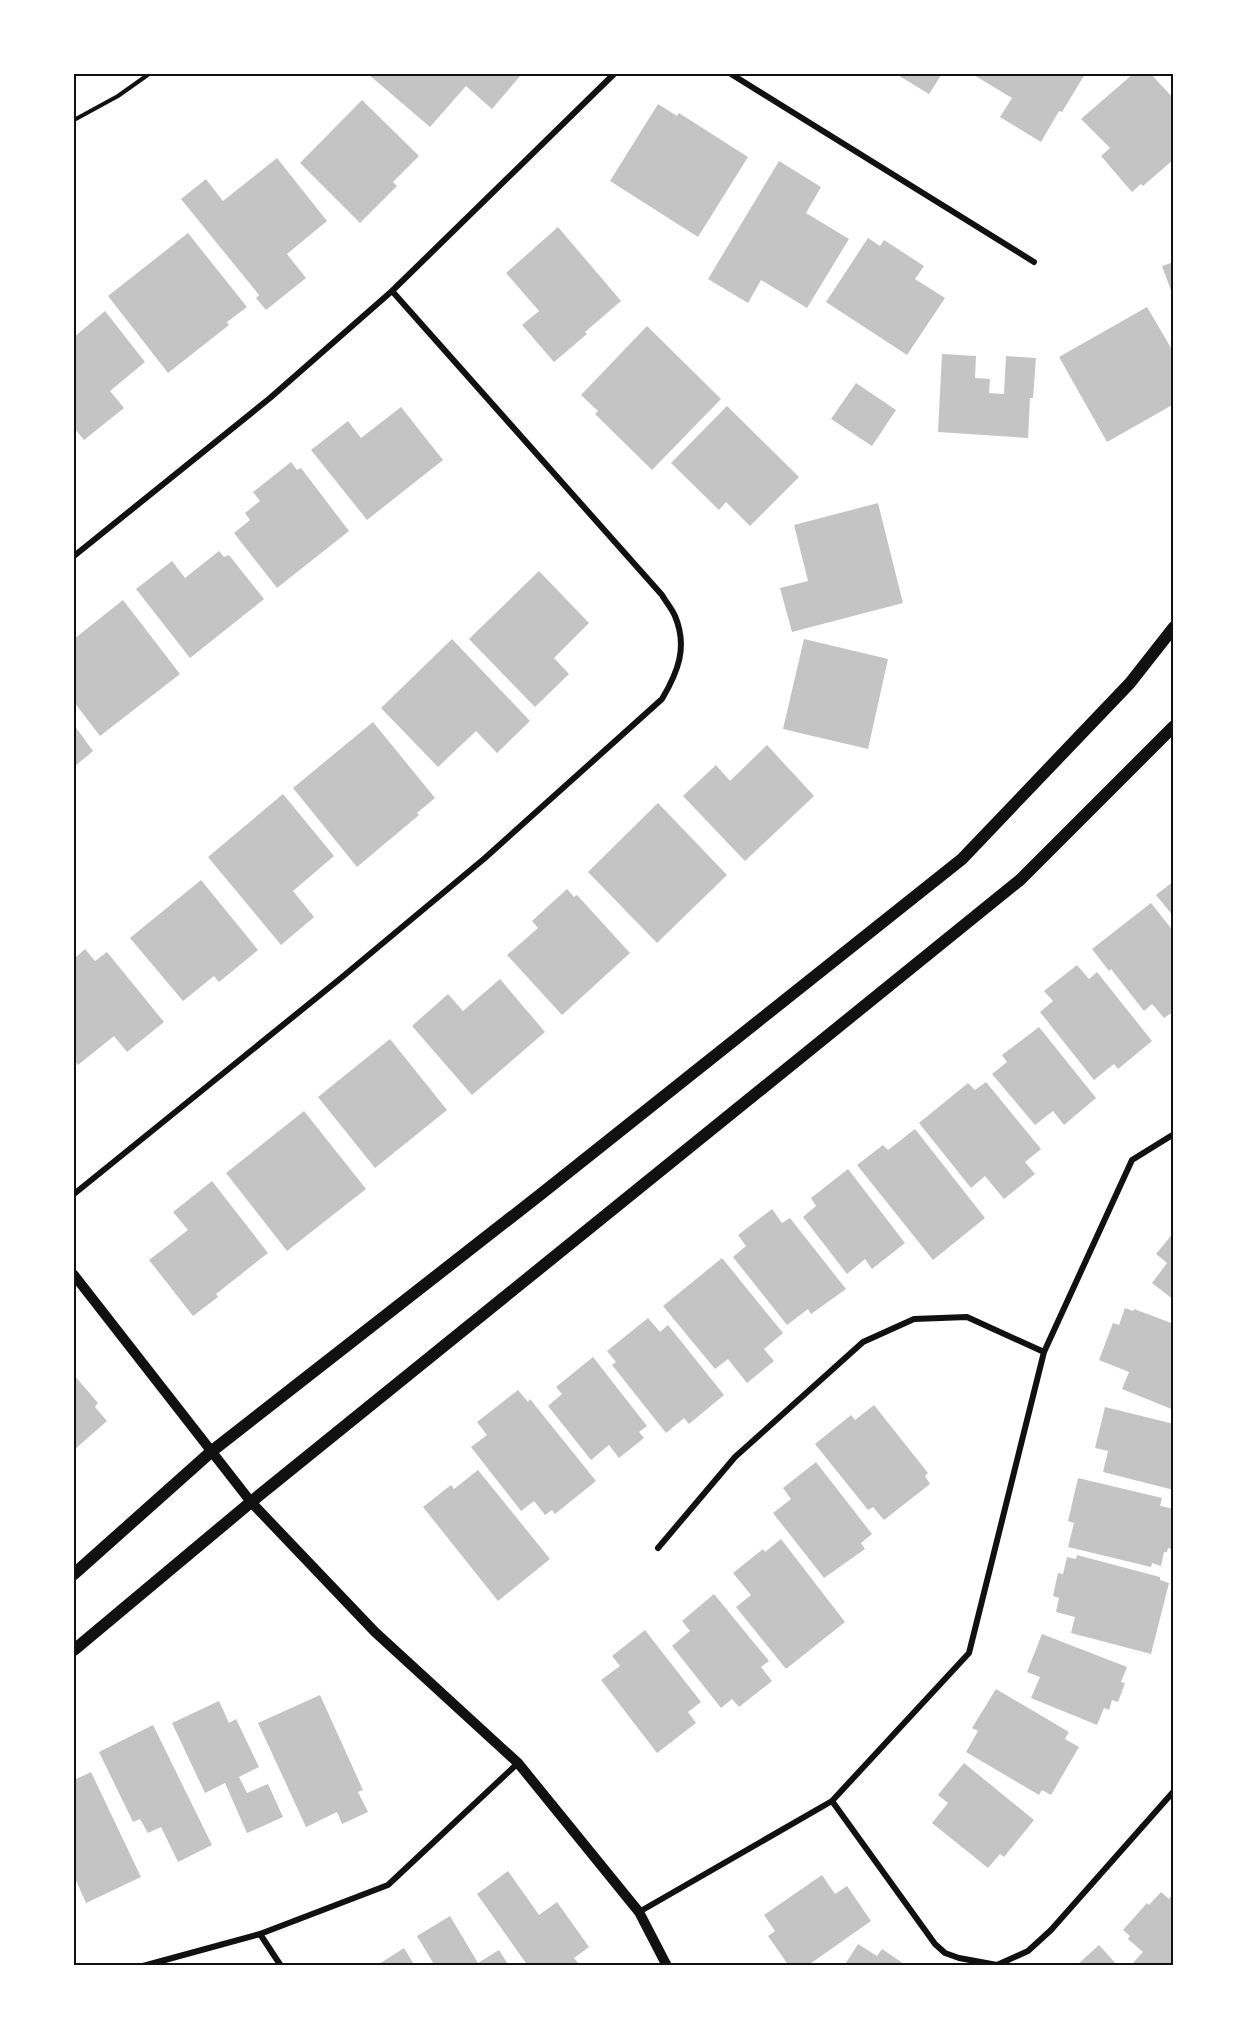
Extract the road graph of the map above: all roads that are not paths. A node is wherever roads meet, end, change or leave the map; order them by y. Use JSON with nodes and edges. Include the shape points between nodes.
{"nodes":[{"id":1,"x":614,"y":74,"type":"edge"},
{"id":2,"x":732,"y":74,"type":"edge"},
{"id":3,"x":1034,"y":262,"type":"dead end"},
{"id":4,"x":392,"y":291,"type":"junction"},
{"id":5,"x":74,"y":556,"type":"edge"},
{"id":6,"x":1173,"y":627,"type":"edge"},
{"id":7,"x":1173,"y":726,"type":"edge"},
{"id":8,"x":1173,"y":1134,"type":"edge"},
{"id":9,"x":74,"y":1194,"type":"edge"},
{"id":10,"x":74,"y":1275,"type":"edge"},
{"id":11,"x":1044,"y":1352,"type":"junction"},
{"id":12,"x":212,"y":1451,"type":"junction"},
{"id":13,"x":251,"y":1502,"type":"junction"},
{"id":14,"x":658,"y":1548,"type":"dead end"},
{"id":15,"x":74,"y":1574,"type":"edge"},
{"id":16,"x":74,"y":1650,"type":"edge"},
{"id":17,"x":518,"y":1763,"type":"junction"},
{"id":18,"x":1173,"y":1791,"type":"edge"},
{"id":19,"x":832,"y":1801,"type":"junction"},
{"id":20,"x":639,"y":1912,"type":"junction"},
{"id":21,"x":260,"y":1934,"type":"junction"},
{"id":22,"x":143,"y":1965,"type":"edge"},
{"id":23,"x":281,"y":1965,"type":"edge"},
{"id":24,"x":667,"y":1965,"type":"edge"}],
"edges":[{"from":1,"to":4,"type":"street"},
{"from":2,"to":3,"type":"street"},
{"from":4,"to":5,"type":"street","via":[[270,398]]},
{"from":4,"to":9,"type":"street","via":[[662,595],[675,616],[680,642],[675,677],[662,699],[485,858]]},
{"from":6,"to":12,"type":"main road","via":[[1130,683],[962,859]]},
{"from":7,"to":13,"type":"main road","via":[[1020,880]]},
{"from":8,"to":11,"type":"street","via":[[1132,1160]]},
{"from":10,"to":12,"type":"street"},
{"from":11,"to":14,"type":"street","via":[[967,1317],[914,1319],[863,1342],[735,1457]]},
{"from":11,"to":19,"type":"street","via":[[969,1653]]},
{"from":12,"to":13,"type":"street"},
{"from":12,"to":15,"type":"main road"},
{"from":13,"to":16,"type":"main road"},
{"from":13,"to":17,"type":"street","via":[[375,1632]]},
{"from":17,"to":20,"type":"street"},
{"from":17,"to":21,"type":"street","via":[[388,1885]]},
{"from":18,"to":19,"type":"street","via":[[1051,1930],[1028,1951],[997,1965],[959,1958],[935,1944]]},
{"from":19,"to":20,"type":"street"},
{"from":20,"to":24,"type":"street"},
{"from":21,"to":22,"type":"street"},
{"from":21,"to":23,"type":"street"}]}
